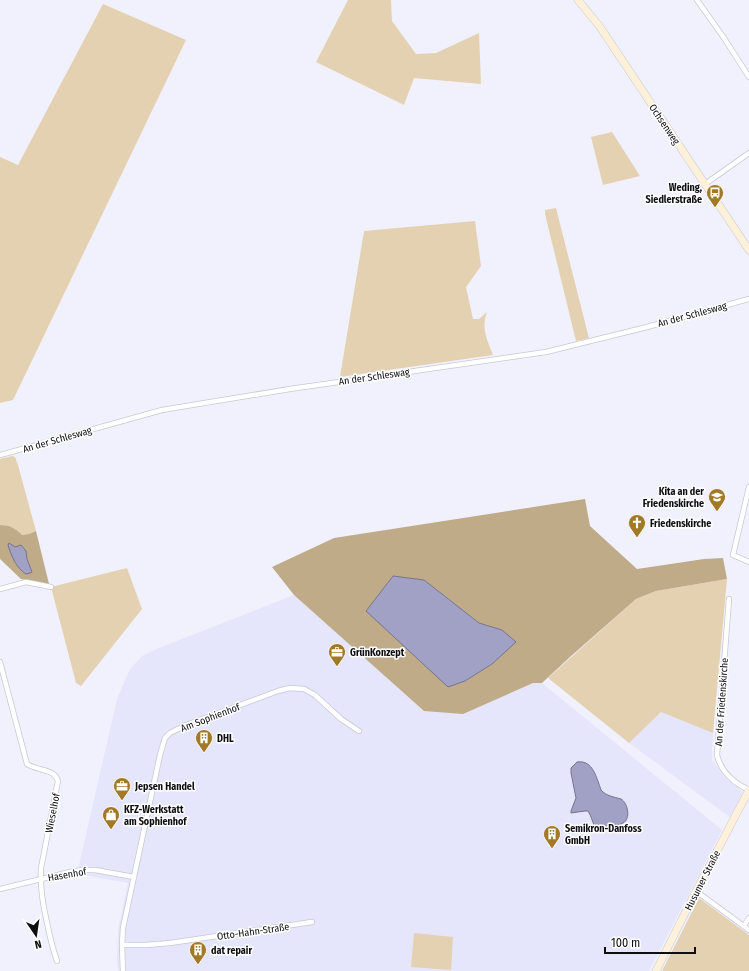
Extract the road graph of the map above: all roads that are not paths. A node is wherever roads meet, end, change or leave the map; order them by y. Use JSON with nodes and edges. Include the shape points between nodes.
{"nodes":[{"id":1,"x":578,"y":0,"type":"edge"},
{"id":2,"x":697,"y":0,"type":"edge"},
{"id":3,"x":749,"y":77,"type":"edge"},
{"id":4,"x":749,"y":153,"type":"edge"},
{"id":5,"x":705,"y":184,"type":"junction"},
{"id":6,"x":749,"y":250,"type":"edge"},
{"id":7,"x":749,"y":299,"type":"edge"},
{"id":8,"x":0,"y":455,"type":"edge"},
{"id":9,"x":749,"y":487,"type":"edge"},
{"id":10,"x":749,"y":562,"type":"edge"},
{"id":11,"x":51,"y":587,"type":"dead end"},
{"id":12,"x":0,"y":589,"type":"edge"},
{"id":13,"x":730,"y":599,"type":"dead end"},
{"id":14,"x":0,"y":662,"type":"edge"},
{"id":15,"x":359,"y":731,"type":"dead end"},
{"id":16,"x":749,"y":790,"type":"edge"},
{"id":17,"x":134,"y":877,"type":"junction"},
{"id":18,"x":40,"y":879,"type":"junction"},
{"id":19,"x":0,"y":889,"type":"edge"},
{"id":20,"x":696,"y":891,"type":"junction"},
{"id":21,"x":749,"y":918,"type":"edge"},
{"id":22,"x":312,"y":922,"type":"dead end"},
{"id":23,"x":744,"y":926,"type":"junction"},
{"id":24,"x":749,"y":930,"type":"edge"},
{"id":25,"x":122,"y":945,"type":"junction"},
{"id":26,"x":57,"y":961,"type":"dead end"},
{"id":27,"x":123,"y":971,"type":"edge"},
{"id":28,"x":656,"y":971,"type":"edge"}],
"edges":[{"from":1,"to":5,"type":"main road","name":"Ochsenweg","via":[[600,27]]},
{"from":2,"to":3,"type":"street"},
{"from":4,"to":5,"type":"street"},
{"from":5,"to":6,"type":"main road","name":"Ochsenweg"},
{"from":7,"to":8,"type":"street","name":"An der Schleswag","via":[[546,352],[162,410]]},
{"from":9,"to":10,"type":"street","via":[[733,555]]},
{"from":11,"to":12,"type":"street","via":[[26,582]]},
{"from":13,"to":16,"type":"street","name":"An der Friedenskirche","via":[[717,755],[724,770],[733,780]]},
{"from":14,"to":18,"type":"street","name":"Wieselhof","via":[[27,764],[53,773],[58,781]]},
{"from":15,"to":17,"type":"street","name":"Am Sophienhof","via":[[341,719],[315,695],[304,689],[290,688],[170,733],[162,745]]},
{"from":16,"to":20,"type":"main road","name":"Husumer Straße"},
{"from":17,"to":18,"type":"street","name":"Hasenhof","via":[[83,870]]},
{"from":17,"to":25,"type":"street","name":"Am Sophienhof"},
{"from":18,"to":19,"type":"street","name":"Hasenhof"},
{"from":18,"to":26,"type":"street","name":"Wieselhof","via":[[51,945]]},
{"from":20,"to":23,"type":"street"},
{"from":20,"to":28,"type":"main road","name":"Husumer Straße"},
{"from":21,"to":23,"type":"street"},
{"from":22,"to":25,"type":"street","name":"Otto-Hahn-Straße","via":[[170,943]]},
{"from":23,"to":24,"type":"street"},
{"from":25,"to":27,"type":"street","name":"Am Sophienhof"}]}
